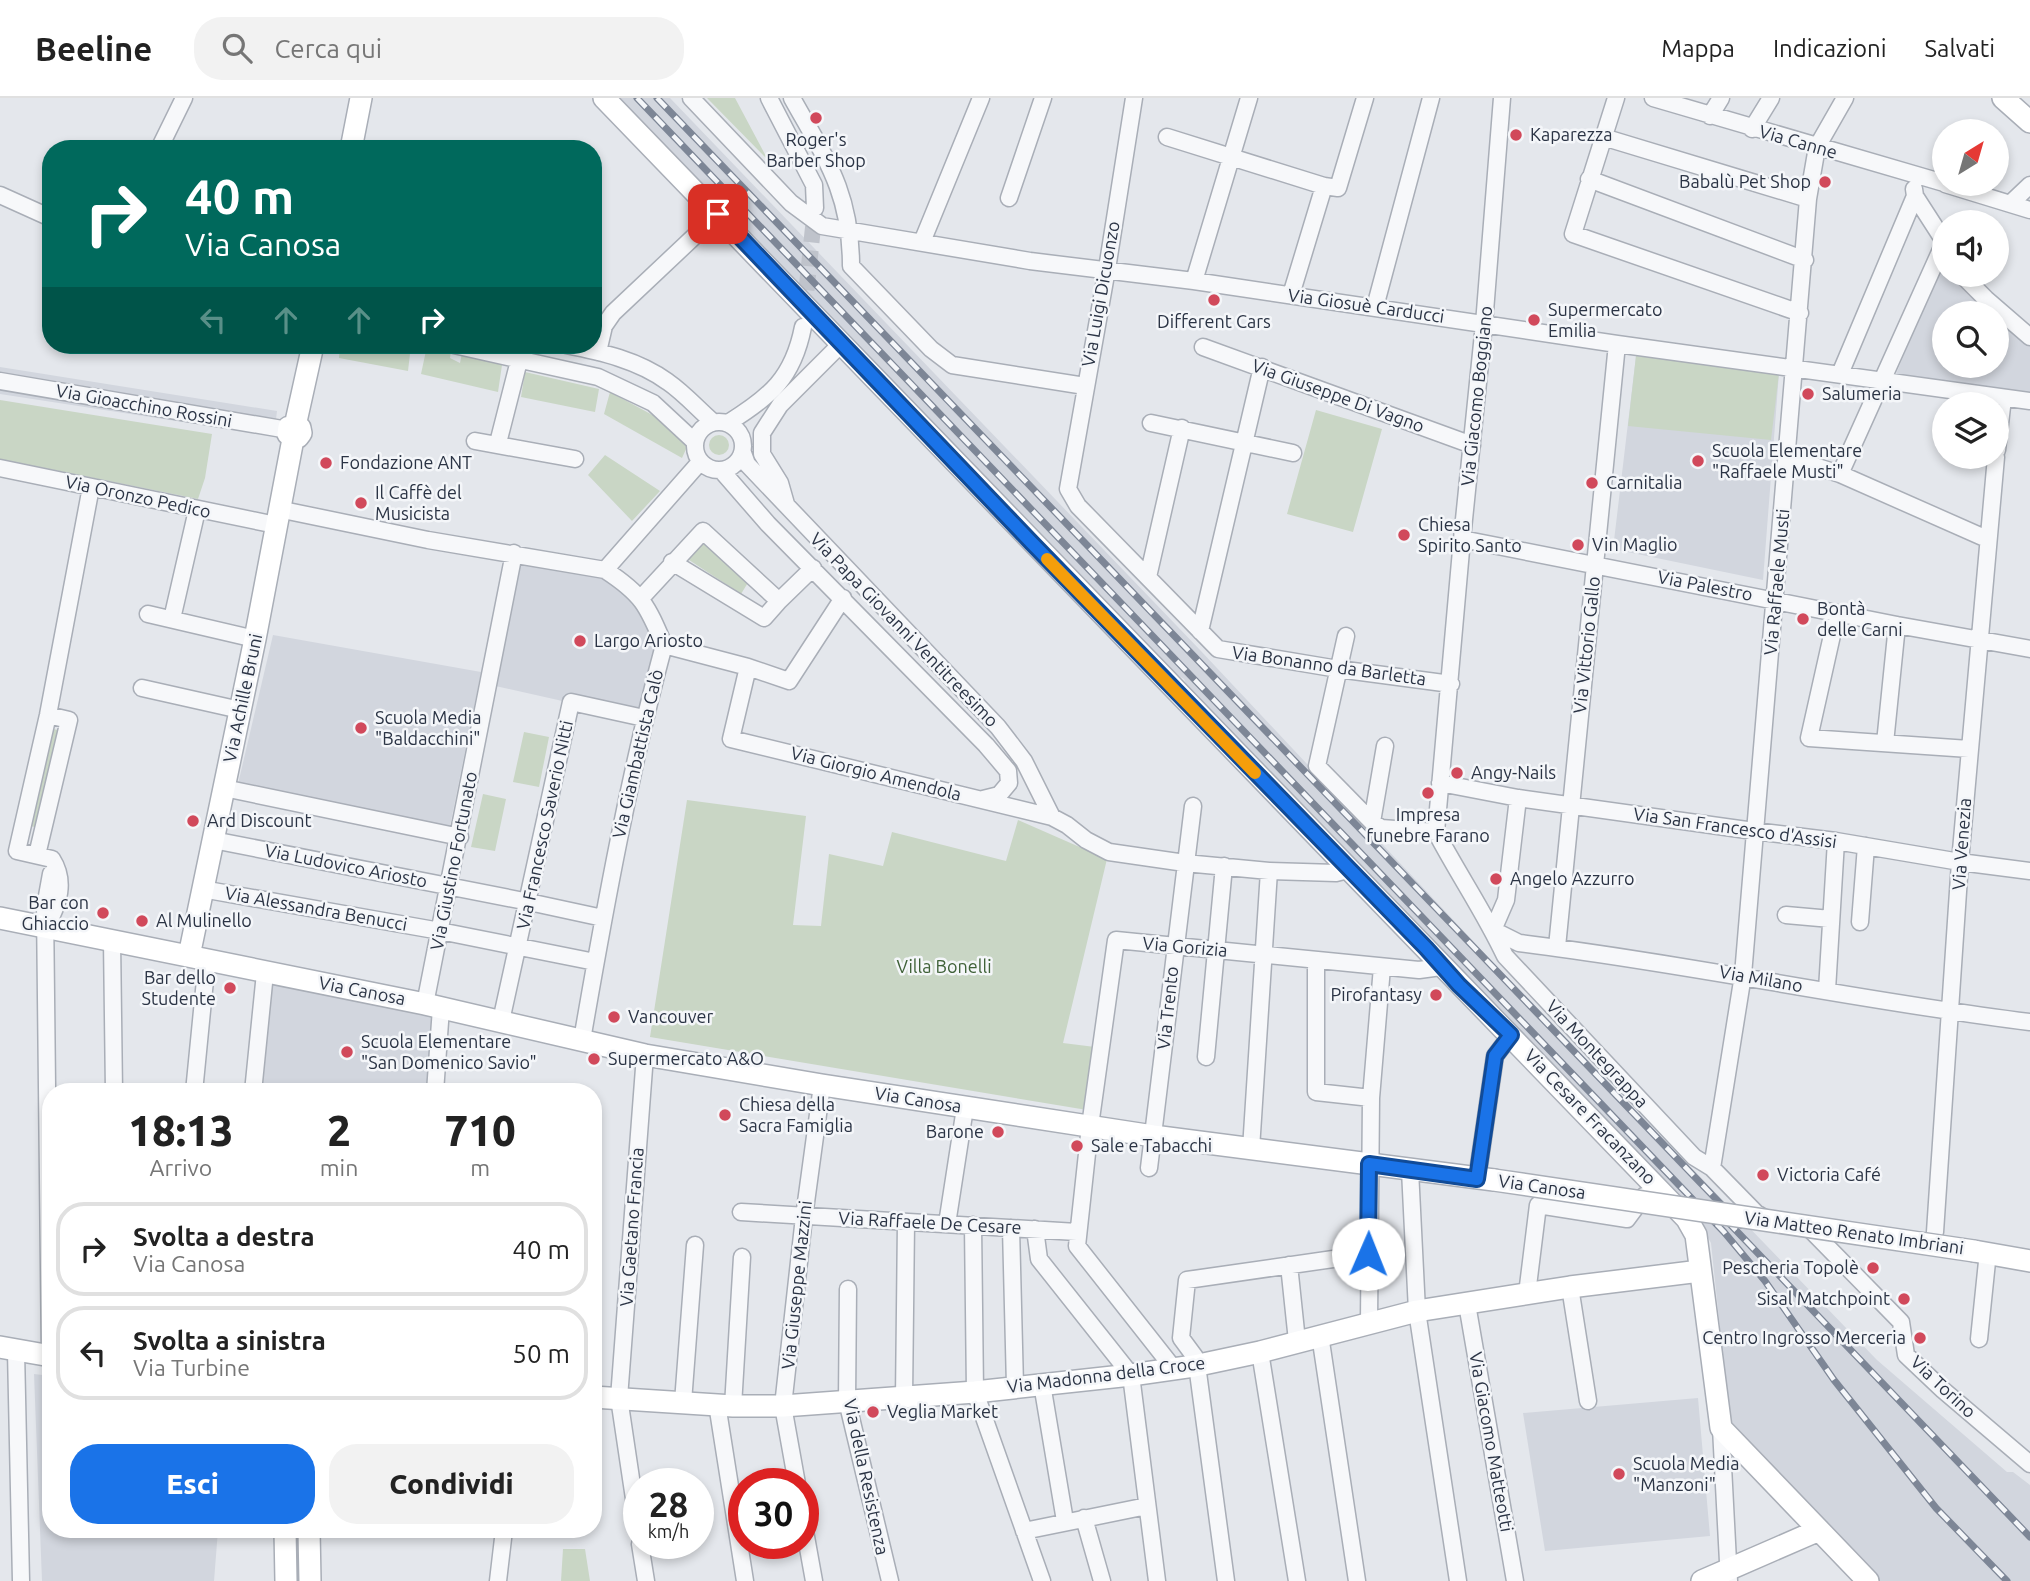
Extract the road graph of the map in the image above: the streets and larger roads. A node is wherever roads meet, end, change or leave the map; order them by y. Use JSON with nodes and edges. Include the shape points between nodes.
{"nodes":[{"id":1,"x":184,"y":98,"type":"edge"},
{"id":2,"x":361,"y":98,"type":"edge"},
{"id":3,"x":604,"y":98,"type":"edge"},
{"id":4,"x":691,"y":98,"type":"edge"},
{"id":5,"x":769,"y":98,"type":"edge"},
{"id":6,"x":792,"y":98,"type":"edge"},
{"id":7,"x":981,"y":98,"type":"edge"},
{"id":8,"x":1043,"y":98,"type":"edge"},
{"id":9,"x":1134,"y":98,"type":"edge"},
{"id":10,"x":1249,"y":98,"type":"edge"},
{"id":11,"x":1365,"y":98,"type":"edge"},
{"id":12,"x":1431,"y":98,"type":"edge"},
{"id":13,"x":1502,"y":98,"type":"edge"},
{"id":14,"x":1616,"y":98,"type":"edge"},
{"id":15,"x":1721,"y":98,"type":"edge"},
{"id":16,"x":1770,"y":98,"type":"edge"},
{"id":17,"x":1845,"y":98,"type":"edge"},
{"id":18,"x":2003,"y":98,"type":"edge"},
{"id":19,"x":1662,"y":99,"type":"edge"},
{"id":20,"x":1710,"y":116,"type":"junction"},
{"id":21,"x":2030,"y":122,"type":"edge"},
{"id":22,"x":1752,"y":129,"type":"junction"},
{"id":23,"x":1167,"y":137,"type":"dead end"},
{"id":24,"x":1603,"y":137,"type":"junction"},
{"id":25,"x":163,"y":140,"type":"edge"},
{"id":26,"x":353,"y":140,"type":"edge"},
{"id":27,"x":1817,"y":147,"type":"junction"},
{"id":28,"x":1230,"y":156,"type":"junction"},
{"id":29,"x":1910,"y":173,"type":"junction"},
{"id":30,"x":1589,"y":179,"type":"junction"},
{"id":31,"x":1932,"y":180,"type":"edge"},
{"id":32,"x":2030,"y":185,"type":"edge"},
{"id":33,"x":1324,"y":186,"type":"junction"},
{"id":34,"x":0,"y":195,"type":"edge"},
{"id":35,"x":1915,"y":196,"type":"junction"},
{"id":36,"x":1987,"y":196,"type":"edge"},
{"id":37,"x":1009,"y":198,"type":"dead end"},
{"id":38,"x":1808,"y":200,"type":"junction"},
{"id":39,"x":2011,"y":203,"type":"junction"},
{"id":40,"x":815,"y":208,"type":"tunnel mouth"},
{"id":41,"x":2030,"y":210,"type":"edge"},
{"id":42,"x":42,"y":214,"type":"edge"},
{"id":43,"x":718,"y":214,"type":"junction"},
{"id":44,"x":1932,"y":223,"type":"edge"},
{"id":45,"x":850,"y":229,"type":"junction"},
{"id":46,"x":922,"y":242,"type":"junction"},
{"id":47,"x":1805,"y":260,"type":"junction"},
{"id":48,"x":1107,"y":269,"type":"junction"},
{"id":49,"x":1932,"y":269,"type":"edge"},
{"id":50,"x":1194,"y":281,"type":"junction"},
{"id":51,"x":1974,"y":287,"type":"edge"},
{"id":52,"x":1291,"y":295,"type":"junction"},
{"id":53,"x":1375,"y":307,"type":"junction"},
{"id":54,"x":1800,"y":313,"type":"junction"},
{"id":55,"x":1484,"y":324,"type":"junction"},
{"id":56,"x":803,"y":327,"type":"tunnel mouth"},
{"id":57,"x":602,"y":335,"type":"edge"},
{"id":58,"x":2030,"y":337,"type":"edge"},
{"id":59,"x":841,"y":344,"type":"junction"},
{"id":60,"x":1617,"y":344,"type":"junction"},
{"id":61,"x":1203,"y":347,"type":"dead end"},
{"id":62,"x":602,"y":353,"type":"edge"},
{"id":63,"x":311,"y":354,"type":"edge"},
{"id":64,"x":521,"y":354,"type":"edge"},
{"id":65,"x":528,"y":354,"type":"edge"},
{"id":66,"x":1262,"y":367,"type":"junction"},
{"id":67,"x":1796,"y":368,"type":"junction"},
{"id":68,"x":1840,"y":374,"type":"junction"},
{"id":69,"x":0,"y":381,"type":"edge"},
{"id":70,"x":1882,"y":381,"type":"junction"},
{"id":71,"x":1085,"y":386,"type":"junction"},
{"id":72,"x":1960,"y":392,"type":"edge"},
{"id":73,"x":2009,"y":399,"type":"edge"},
{"id":74,"x":2030,"y":401,"type":"edge"},
{"id":75,"x":757,"y":405,"type":"junction"},
{"id":76,"x":720,"y":423,"type":"junction"},
{"id":77,"x":1151,"y":423,"type":"dead end"},
{"id":78,"x":1182,"y":428,"type":"junction"},
{"id":79,"x":292,"y":432,"type":"junction"},
{"id":80,"x":475,"y":440,"type":"dead end"},
{"id":81,"x":695,"y":442,"type":"junction"},
{"id":82,"x":1244,"y":442,"type":"junction"},
{"id":83,"x":498,"y":443,"type":"junction"},
{"id":84,"x":1472,"y":445,"type":"junction"},
{"id":85,"x":743,"y":446,"type":"junction"},
{"id":86,"x":1293,"y":453,"type":"dead end"},
{"id":87,"x":575,"y":458,"type":"dead end"},
{"id":88,"x":1788,"y":458,"type":"junction"},
{"id":89,"x":700,"y":462,"type":"junction"},
{"id":90,"x":0,"y":468,"type":"edge"},
{"id":91,"x":1995,"y":469,"type":"edge"},
{"id":92,"x":721,"y":470,"type":"junction"},
{"id":93,"x":1840,"y":474,"type":"junction"},
{"id":94,"x":91,"y":487,"type":"junction"},
{"id":95,"x":1068,"y":489,"type":"joint"},
{"id":96,"x":787,"y":506,"type":"junction"},
{"id":97,"x":197,"y":510,"type":"junction"},
{"id":98,"x":277,"y":517,"type":"junction"},
{"id":99,"x":1462,"y":539,"type":"junction"},
{"id":100,"x":1987,"y":539,"type":"junction"},
{"id":101,"x":514,"y":553,"type":"junction"},
{"id":102,"x":672,"y":562,"type":"junction"},
{"id":103,"x":1595,"y":565,"type":"junction"},
{"id":104,"x":813,"y":568,"type":"junction"},
{"id":105,"x":606,"y":570,"type":"junction"},
{"id":106,"x":1148,"y":577,"type":"junction"},
{"id":107,"x":641,"y":598,"type":"junction"},
{"id":108,"x":843,"y":598,"type":"junction"},
{"id":109,"x":1775,"y":599,"type":"junction"},
{"id":110,"x":779,"y":601,"type":"junction"},
{"id":111,"x":1837,"y":613,"type":"junction"},
{"id":112,"x":148,"y":614,"type":"dead end"},
{"id":113,"x":172,"y":620,"type":"junction"},
{"id":114,"x":1896,"y":625,"type":"junction"},
{"id":115,"x":1200,"y":631,"type":"junction"},
{"id":116,"x":1346,"y":636,"type":"dead end"},
{"id":117,"x":255,"y":639,"type":"junction"},
{"id":118,"x":1979,"y":640,"type":"junction"},
{"id":119,"x":664,"y":645,"type":"junction"},
{"id":120,"x":2030,"y":649,"type":"edge"},
{"id":121,"x":748,"y":667,"type":"junction"},
{"id":122,"x":1338,"y":669,"type":"junction"},
{"id":123,"x":1451,"y":684,"type":"junction"},
{"id":124,"x":142,"y":688,"type":"dead end"},
{"id":125,"x":240,"y":710,"type":"junction"},
{"id":126,"x":48,"y":715,"type":"junction"},
{"id":127,"x":644,"y":718,"type":"junction"},
{"id":128,"x":1885,"y":743,"type":"junction"},
{"id":129,"x":1385,"y":746,"type":"dead end"},
{"id":130,"x":1969,"y":749,"type":"junction"},
{"id":131,"x":1440,"y":783,"type":"junction"},
{"id":132,"x":224,"y":788,"type":"junction"},
{"id":133,"x":1518,"y":798,"type":"junction"},
{"id":134,"x":980,"y":800,"type":"junction"},
{"id":135,"x":1570,"y":805,"type":"junction"},
{"id":136,"x":1193,"y":806,"type":"dead end"},
{"id":137,"x":1052,"y":817,"type":"junction"},
{"id":138,"x":1372,"y":822,"type":"junction"},
{"id":139,"x":1754,"y":831,"type":"junction"},
{"id":140,"x":1436,"y":832,"type":"junction"},
{"id":141,"x":460,"y":837,"type":"junction"},
{"id":142,"x":213,"y":840,"type":"junction"},
{"id":143,"x":1836,"y":841,"type":"junction"},
{"id":144,"x":1866,"y":846,"type":"junction"},
{"id":145,"x":37,"y":855,"type":"junction"},
{"id":146,"x":1960,"y":862,"type":"junction"},
{"id":147,"x":1185,"y":863,"type":"junction"},
{"id":148,"x":1224,"y":866,"type":"junction"},
{"id":149,"x":1348,"y":870,"type":"junction"},
{"id":150,"x":1269,"y":871,"type":"junction"},
{"id":151,"x":2030,"y":871,"type":"edge"},
{"id":152,"x":449,"y":886,"type":"junction"},
{"id":153,"x":202,"y":889,"type":"junction"},
{"id":154,"x":529,"y":902,"type":"junction"},
{"id":155,"x":1786,"y":915,"type":"dead end"},
{"id":156,"x":0,"y":918,"type":"edge"},
{"id":157,"x":603,"y":918,"type":"junction"},
{"id":158,"x":1831,"y":919,"type":"junction"},
{"id":159,"x":1860,"y":922,"type":"dead end"},
{"id":160,"x":47,"y":927,"type":"junction"},
{"id":161,"x":1493,"y":930,"type":"junction"},
{"id":162,"x":440,"y":932,"type":"junction"},
{"id":163,"x":112,"y":940,"type":"junction"},
{"id":164,"x":519,"y":947,"type":"junction"},
{"id":165,"x":1175,"y":947,"type":"junction"},
{"id":166,"x":1557,"y":947,"type":"junction"},
{"id":167,"x":1215,"y":949,"type":"junction"},
{"id":168,"x":1264,"y":954,"type":"junction"},
{"id":169,"x":198,"y":958,"type":"junction"},
{"id":170,"x":1316,"y":961,"type":"junction"},
{"id":171,"x":596,"y":962,"type":"junction"},
{"id":172,"x":1382,"y":967,"type":"junction"},
{"id":173,"x":1441,"y":967,"type":"junction"},
{"id":174,"x":265,"y":973,"type":"junction"},
{"id":175,"x":1743,"y":975,"type":"junction"},
{"id":176,"x":1827,"y":990,"type":"junction"},
{"id":177,"x":433,"y":1006,"type":"junction"},
{"id":178,"x":1951,"y":1012,"type":"junction"},
{"id":179,"x":501,"y":1021,"type":"junction"},
{"id":180,"x":2030,"y":1022,"type":"edge"},
{"id":181,"x":1511,"y":1035,"type":"junction"},
{"id":182,"x":582,"y":1040,"type":"junction"},
{"id":183,"x":645,"y":1055,"type":"junction"},
{"id":184,"x":1206,"y":1058,"type":"dead end"},
{"id":185,"x":48,"y":1083,"type":"edge"},
{"id":186,"x":114,"y":1083,"type":"edge"},
{"id":187,"x":194,"y":1083,"type":"edge"},
{"id":188,"x":254,"y":1083,"type":"edge"},
{"id":189,"x":435,"y":1083,"type":"edge"},
{"id":190,"x":822,"y":1085,"type":"junction"},
{"id":191,"x":1371,"y":1098,"type":"junction"},
{"id":192,"x":965,"y":1108,"type":"junction"},
{"id":193,"x":1090,"y":1126,"type":"junction"},
{"id":194,"x":1153,"y":1136,"type":"junction"},
{"id":195,"x":1251,"y":1149,"type":"junction"},
{"id":196,"x":1369,"y":1164,"type":"junction"},
{"id":197,"x":1149,"y":1168,"type":"dead end"},
{"id":198,"x":1712,"y":1168,"type":"junction"},
{"id":199,"x":1410,"y":1170,"type":"junction"},
{"id":200,"x":1485,"y":1179,"type":"junction"},
{"id":201,"x":1654,"y":1183,"type":"junction"},
{"id":202,"x":741,"y":1212,"type":"dead end"},
{"id":203,"x":1720,"y":1214,"type":"joint"},
{"id":204,"x":804,"y":1217,"type":"junction"},
{"id":205,"x":906,"y":1222,"type":"junction"},
{"id":206,"x":947,"y":1224,"type":"junction"},
{"id":207,"x":973,"y":1225,"type":"junction"},
{"id":208,"x":1011,"y":1228,"type":"junction"},
{"id":209,"x":1035,"y":1229,"type":"junction"},
{"id":210,"x":1077,"y":1232,"type":"junction"},
{"id":211,"x":1935,"y":1232,"type":"dead end"},
{"id":212,"x":695,"y":1245,"type":"dead end"},
{"id":213,"x":1981,"y":1252,"type":"junction"},
{"id":214,"x":1368,"y":1254,"type":"junction"},
{"id":215,"x":742,"y":1257,"type":"dead end"},
{"id":216,"x":2030,"y":1261,"type":"edge"},
{"id":217,"x":1289,"y":1265,"type":"junction"},
{"id":218,"x":1700,"y":1271,"type":"junction"},
{"id":219,"x":1570,"y":1287,"type":"junction"},
{"id":220,"x":848,"y":1289,"type":"dead end"},
{"id":221,"x":1527,"y":1294,"type":"junction"},
{"id":222,"x":1466,"y":1304,"type":"junction"},
{"id":223,"x":1417,"y":1311,"type":"junction"},
{"id":224,"x":1370,"y":1322,"type":"junction"},
{"id":225,"x":1320,"y":1335,"type":"junction"},
{"id":226,"x":1979,"y":1339,"type":"dead end"},
{"id":227,"x":1297,"y":1341,"type":"junction"},
{"id":228,"x":8,"y":1349,"type":"edge"},
{"id":229,"x":1260,"y":1352,"type":"junction"},
{"id":230,"x":42,"y":1355,"type":"edge"},
{"id":231,"x":1188,"y":1367,"type":"junction"},
{"id":232,"x":1132,"y":1375,"type":"junction"},
{"id":233,"x":1042,"y":1384,"type":"junction"},
{"id":234,"x":1014,"y":1386,"type":"junction"},
{"id":235,"x":975,"y":1392,"type":"junction"},
{"id":236,"x":602,"y":1397,"type":"edge"},
{"id":237,"x":618,"y":1398,"type":"junction"},
{"id":238,"x":904,"y":1398,"type":"junction"},
{"id":239,"x":847,"y":1401,"type":"junction"},
{"id":240,"x":1588,"y":1401,"type":"dead end"},
{"id":241,"x":683,"y":1402,"type":"junction"},
{"id":242,"x":725,"y":1405,"type":"junction"},
{"id":243,"x":783,"y":1406,"type":"junction"},
{"id":244,"x":1721,"y":1428,"type":"junction"},
{"id":245,"x":2028,"y":1460,"type":"edge"},
{"id":246,"x":629,"y":1468,"type":"edge"},
{"id":247,"x":794,"y":1468,"type":"edge"},
{"id":248,"x":1147,"y":1506,"type":"junction"},
{"id":249,"x":1084,"y":1518,"type":"junction"},
{"id":250,"x":1065,"y":1521,"type":"junction"},
{"id":251,"x":1819,"y":1530,"type":"junction"},
{"id":252,"x":1024,"y":1531,"type":"junction"},
{"id":253,"x":285,"y":1538,"type":"edge"},
{"id":254,"x":309,"y":1538,"type":"edge"},
{"id":255,"x":503,"y":1538,"type":"edge"},
{"id":256,"x":642,"y":1559,"type":"edge"},
{"id":257,"x":810,"y":1559,"type":"edge"},
{"id":258,"x":1729,"y":1575,"type":"edge"},
{"id":259,"x":21,"y":1581,"type":"edge"},
{"id":260,"x":286,"y":1581,"type":"edge"},
{"id":261,"x":310,"y":1581,"type":"edge"},
{"id":262,"x":498,"y":1581,"type":"edge"},
{"id":263,"x":646,"y":1581,"type":"edge"},
{"id":264,"x":745,"y":1581,"type":"edge"},
{"id":265,"x":814,"y":1581,"type":"edge"},
{"id":266,"x":890,"y":1581,"type":"edge"},
{"id":267,"x":1042,"y":1581,"type":"edge"},
{"id":268,"x":1102,"y":1581,"type":"edge"},
{"id":269,"x":1157,"y":1581,"type":"edge"},
{"id":270,"x":1226,"y":1581,"type":"edge"},
{"id":271,"x":1297,"y":1581,"type":"edge"},
{"id":272,"x":1357,"y":1581,"type":"edge"},
{"id":273,"x":1458,"y":1581,"type":"edge"},
{"id":274,"x":1515,"y":1581,"type":"edge"},
{"id":275,"x":1702,"y":1581,"type":"edge"},
{"id":276,"x":1868,"y":1581,"type":"edge"}],
"edges":[{"from":1,"to":25,"type":"street"},
{"from":2,"to":26,"type":"street"},
{"from":3,"to":43,"type":"street","name":"Via Cesare Fracanzano"},
{"from":4,"to":45,"type":"street","name":"Via Giosuè Carducci","via":[[791,203],[822,226]]},
{"from":5,"to":40,"type":"street","via":[[814,185]]},
{"from":6,"to":45,"type":"street","via":[[834,173]]},
{"from":7,"to":46,"type":"street"},
{"from":8,"to":37,"type":"street"},
{"from":9,"to":48,"type":"street","name":"Via Luigi Dicuonzo"},
{"from":10,"to":28,"type":"street"},
{"from":11,"to":33,"type":"street","via":[[1338,188]]},
{"from":12,"to":53,"type":"street"},
{"from":13,"to":55,"type":"street","name":"Via Giacomo Boggiano"},
{"from":14,"to":24,"type":"street"},
{"from":15,"to":20,"type":"street"},
{"from":16,"to":22,"type":"street"},
{"from":17,"to":27,"type":"street"},
{"from":18,"to":21,"type":"street"},
{"from":19,"to":20,"type":"street","name":"Via Canne"},
{"from":20,"to":22,"type":"street","name":"Via Canne"},
{"from":22,"to":27,"type":"street","name":"Via Canne"},
{"from":23,"to":28,"type":"street"},
{"from":24,"to":30,"type":"street"},
{"from":24,"to":38,"type":"street"},
{"from":27,"to":29,"type":"street","name":"Via Canne"},
{"from":27,"to":38,"type":"street","name":"Via Raffaele Musti"},
{"from":28,"to":33,"type":"street"},
{"from":28,"to":50,"type":"street"},
{"from":29,"to":31,"type":"street","name":"Via Canne"},
{"from":29,"to":35,"type":"street"},
{"from":30,"to":47,"type":"street"},
{"from":30,"to":54,"type":"street","via":[[1573,234]]},
{"from":32,"to":39,"type":"street"},
{"from":33,"to":52,"type":"street"},
{"from":34,"to":42,"type":"street"},
{"from":35,"to":44,"type":"street"},
{"from":35,"to":68,"type":"street"},
{"from":36,"to":39,"type":"street","name":"Via Canne"},
{"from":38,"to":47,"type":"street","name":"Via Raffaele Musti"},
{"from":39,"to":41,"type":"street","name":"Via Canne"},
{"from":43,"to":57,"type":"street","via":[[613,313]]},
{"from":43,"to":59,"type":"street","name":"Via Cesare Fracanzano"},
{"from":45,"to":46,"type":"street","name":"Via Giosuè Carducci"},
{"from":45,"to":71,"type":"street","via":[[851,266],[952,365]]},
{"from":46,"to":48,"type":"street","name":"Via Giosuè Carducci"},
{"from":47,"to":54,"type":"street","name":"Via Raffaele Musti"},
{"from":48,"to":50,"type":"street","name":"Via Giosuè Carducci"},
{"from":48,"to":71,"type":"street","name":"Via Luigi Dicuonzo"},
{"from":49,"to":70,"type":"street"},
{"from":50,"to":52,"type":"street","name":"Via Giosuè Carducci"},
{"from":51,"to":58,"type":"street"},
{"from":52,"to":53,"type":"street","name":"Via Giosuè Carducci"},
{"from":53,"to":55,"type":"street","name":"Via Giosuè Carducci"},
{"from":54,"to":67,"type":"street","name":"Via Raffaele Musti"},
{"from":55,"to":60,"type":"street","name":"Via Giosuè Carducci"},
{"from":55,"to":84,"type":"street","name":"Via Giacomo Boggiano"},
{"from":56,"to":75,"type":"street","via":[[788,373]]},
{"from":59,"to":96,"type":"street","via":[[780,405],[762,433],[762,454],[780,482]]},
{"from":59,"to":149,"type":"street","name":"Via Cesare Fracanzano"},
{"from":60,"to":67,"type":"street","name":"Via Giosuè Carducci"},
{"from":60,"to":103,"type":"street","name":"Via Vittorio Gallo"},
{"from":61,"to":66,"type":"street","name":"Via Giuseppe Di Vagno"},
{"from":62,"to":76,"type":"street","via":[[642,366]]},
{"from":63,"to":79,"type":"street","name":"Via Achille Bruni"},
{"from":64,"to":83,"type":"street"},
{"from":65,"to":81,"type":"street","via":[[628,389],[653,403]]},
{"from":66,"to":82,"type":"street"},
{"from":66,"to":84,"type":"street","name":"Via Giuseppe Di Vagno"},
{"from":67,"to":68,"type":"street","name":"Via Giosuè Carducci"},
{"from":67,"to":88,"type":"street","name":"Via Raffaele Musti"},
{"from":68,"to":70,"type":"street","name":"Via Giosuè Carducci"},
{"from":69,"to":79,"type":"street","name":"Via Gioacchino Rossini"},
{"from":70,"to":72,"type":"street","name":"Via Giosuè Carducci"},
{"from":70,"to":93,"type":"street"},
{"from":71,"to":95,"type":"street","name":"Via Luigi Dicuonzo"},
{"from":73,"to":74,"type":"street","name":"Via Giosuè Carducci"},
{"from":75,"to":76,"type":"street"},
{"from":75,"to":85,"type":"street"},
{"from":76,"to":81,"type":"street","via":[[701,429]]},
{"from":76,"to":85,"type":"street","via":[[739,432]]},
{"from":77,"to":78,"type":"street"},
{"from":78,"to":82,"type":"street"},
{"from":78,"to":106,"type":"street"},
{"from":79,"to":98,"type":"street","name":"Via Achille Bruni"},
{"from":80,"to":83,"type":"street"},
{"from":81,"to":89,"type":"street"},
{"from":82,"to":86,"type":"street"},
{"from":82,"to":115,"type":"street"},
{"from":83,"to":87,"type":"street"},
{"from":84,"to":99,"type":"street","name":"Via Giacomo Boggiano"},
{"from":85,"to":92,"type":"street","via":[[734,465]]},
{"from":85,"to":96,"type":"street","name":"Via Papa Giovanni Ventitreesimo","via":[[747,464]]},
{"from":88,"to":93,"type":"street"},
{"from":88,"to":109,"type":"street","name":"Via Raffaele Musti"},
{"from":89,"to":92,"type":"street"},
{"from":89,"to":105,"type":"street"},
{"from":90,"to":94,"type":"street","name":"Via Oronzo Pedico"},
{"from":91,"to":100,"type":"street","name":"Via Venezia"},
{"from":92,"to":104,"type":"street","name":"Via Papa Giovanni Ventitreesimo"},
{"from":93,"to":100,"type":"street"},
{"from":94,"to":97,"type":"street","name":"Via Oronzo Pedico"},
{"from":94,"to":126,"type":"street"},
{"from":95,"to":106,"type":"street","name":"Via Bonanno da Barletta","via":[[1078,506]]},
{"from":96,"to":137,"type":"street","name":"Via Papa Giovanni Ventitreesimo","via":[[998,727],[1024,761]]},
{"from":97,"to":98,"type":"street","name":"Via Oronzo Pedico"},
{"from":97,"to":113,"type":"street"},
{"from":98,"to":101,"type":"street","name":"Via Giambattista Calò"},
{"from":98,"to":117,"type":"street","name":"Via Achille Bruni"},
{"from":99,"to":103,"type":"street","name":"Via Palestro"},
{"from":99,"to":123,"type":"street","name":"Via Giacomo Boggiano"},
{"from":100,"to":118,"type":"street","name":"Via Venezia"},
{"from":101,"to":105,"type":"street","name":"Via Giambattista Calò"},
{"from":101,"to":141,"type":"street","name":"Via Giustino Fortunato"},
{"from":102,"to":107,"type":"street"},
{"from":102,"to":110,"type":"street","via":[[764,618]]},
{"from":102,"to":110,"type":"street","via":[[702,531]]},
{"from":103,"to":109,"type":"street","name":"Via Palestro"},
{"from":103,"to":135,"type":"street","name":"Via Vittorio Gallo"},
{"from":104,"to":108,"type":"street","name":"Via Papa Giovanni Ventitreesimo"},
{"from":104,"to":110,"type":"street"},
{"from":105,"to":107,"type":"street","name":"Via Giambattista Calò"},
{"from":106,"to":115,"type":"street","name":"Via Bonanno da Barletta"},
{"from":107,"to":119,"type":"street","name":"Via Giambattista Calò"},
{"from":108,"to":121,"type":"street","via":[[789,681]]},
{"from":108,"to":134,"type":"street","name":"Via Papa Giovanni Ventitreesimo","via":[[1008,771],[1009,783],[999,795]]},
{"from":109,"to":111,"type":"street","name":"Via Palestro"},
{"from":109,"to":139,"type":"street","name":"Via Raffaele Musti"},
{"from":111,"to":114,"type":"street","name":"Via Palestro"},
{"from":111,"to":128,"type":"street","via":[[1809,738]]},
{"from":112,"to":113,"type":"street"},
{"from":113,"to":117,"type":"street"},
{"from":114,"to":118,"type":"street","name":"Via Palestro"},
{"from":114,"to":128,"type":"street"},
{"from":115,"to":122,"type":"street","name":"Via Bonanno da Barletta","via":[[1218,649]]},
{"from":116,"to":122,"type":"street"},
{"from":117,"to":125,"type":"street","name":"Via Achille Bruni"},
{"from":118,"to":120,"type":"street","name":"Via Palestro"},
{"from":118,"to":130,"type":"street","name":"Via Venezia"},
{"from":119,"to":121,"type":"street"},
{"from":119,"to":127,"type":"street","name":"Via Giambattista Calò"},
{"from":121,"to":134,"type":"street","name":"Via Giorgio Amendola","via":[[731,739]]},
{"from":122,"to":123,"type":"street","name":"Via Bonanno da Barletta"},
{"from":122,"to":138,"type":"street","via":[[1317,766]]},
{"from":123,"to":131,"type":"street","name":"Via Giacomo Boggiano"},
{"from":124,"to":125,"type":"street"},
{"from":125,"to":132,"type":"street","name":"Via Achille Bruni"},
{"from":126,"to":145,"type":"street","via":[[17,851]]},
{"from":126,"to":145,"type":"street","via":[[69,720]]},
{"from":127,"to":154,"type":"street","name":"Via Francesco Saverio Nitti","via":[[571,702]]},
{"from":127,"to":157,"type":"street","name":"Via Giambattista Calò"},
{"from":128,"to":130,"type":"street"},
{"from":129,"to":138,"type":"street"},
{"from":130,"to":146,"type":"street","name":"Via Venezia"},
{"from":131,"to":133,"type":"street","name":"Via San Francesco d'Assisi"},
{"from":131,"to":140,"type":"street","name":"Via Giacomo Boggiano"},
{"from":132,"to":141,"type":"street"},
{"from":132,"to":142,"type":"street","name":"Via Achille Bruni"},
{"from":133,"to":135,"type":"street","name":"Via San Francesco d'Assisi"},
{"from":133,"to":161,"type":"street","via":[[1506,900]]},
{"from":134,"to":137,"type":"street","name":"Via Giorgio Amendola"},
{"from":135,"to":139,"type":"street","name":"Via San Francesco d'Assisi"},
{"from":135,"to":166,"type":"street","name":"Via Vittorio Gallo"},
{"from":136,"to":147,"type":"street","name":"Via Trento"},
{"from":137,"to":147,"type":"street","name":"Via Giorgio Amendola","via":[[1109,852]]},
{"from":138,"to":140,"type":"street","via":[[1381,828]]},
{"from":139,"to":143,"type":"street","name":"Via San Francesco d'Assisi"},
{"from":139,"to":175,"type":"street","name":"Via Raffaele Musti"},
{"from":140,"to":161,"type":"street"},
{"from":141,"to":152,"type":"street","name":"Via Giustino Fortunato"},
{"from":142,"to":152,"type":"street","name":"Via Ludovico Ariosto"},
{"from":142,"to":153,"type":"street","name":"Via Achille Bruni"},
{"from":143,"to":144,"type":"street","name":"Via San Francesco d'Assisi"},
{"from":143,"to":158,"type":"street"},
{"from":144,"to":146,"type":"street","name":"Via San Francesco d'Assisi"},
{"from":144,"to":159,"type":"street"},
{"from":145,"to":160,"type":"street","via":[[52,859],[57,867],[51,874],[44,907]]},
{"from":146,"to":151,"type":"street","name":"Via San Francesco d'Assisi"},
{"from":146,"to":178,"type":"street","name":"Via Venezia"},
{"from":147,"to":148,"type":"street","name":"Via Giorgio Amendola"},
{"from":147,"to":165,"type":"street","name":"Via Trento"},
{"from":148,"to":150,"type":"street","name":"Via Giorgio Amendola"},
{"from":148,"to":167,"type":"street"},
{"from":149,"to":150,"type":"street","name":"Via Giorgio Amendola"},
{"from":149,"to":173,"type":"street","name":"Via Cesare Fracanzano"},
{"from":150,"to":168,"type":"street"},
{"from":152,"to":154,"type":"street","name":"Via Ludovico Ariosto"},
{"from":152,"to":162,"type":"street","name":"Via Giustino Fortunato"},
{"from":153,"to":162,"type":"street","name":"Via Alessandra Benucci"},
{"from":153,"to":169,"type":"street","name":"Via Achille Bruni"},
{"from":154,"to":157,"type":"street","name":"Via Ludovico Ariosto"},
{"from":154,"to":164,"type":"street","name":"Via Francesco Saverio Nitti"},
{"from":155,"to":158,"type":"street"},
{"from":156,"to":160,"type":"street","name":"Via Canosa"},
{"from":157,"to":171,"type":"street","name":"Via Giambattista Calò"},
{"from":158,"to":176,"type":"street"},
{"from":160,"to":163,"type":"street","name":"Via Canosa"},
{"from":160,"to":185,"type":"street"},
{"from":161,"to":166,"type":"street","name":"Via Milano","via":[[1519,943]]},
{"from":161,"to":198,"type":"street","name":"Via Montegrappa","via":[[1505,956],[1694,1157]]},
{"from":162,"to":164,"type":"street","name":"Via Alessandra Benucci"},
{"from":162,"to":177,"type":"street","name":"Via Giustino Fortunato"},
{"from":163,"to":169,"type":"street","name":"Via Canosa"},
{"from":163,"to":186,"type":"street"},
{"from":164,"to":171,"type":"street","name":"Via Alessandra Benucci"},
{"from":164,"to":179,"type":"street","name":"Via Francesco Saverio Nitti"},
{"from":165,"to":167,"type":"street","name":"Via Gorizia"},
{"from":165,"to":193,"type":"street","name":"Via Gorizia","via":[[1116,940]]},
{"from":165,"to":194,"type":"street","name":"Via Trento"},
{"from":166,"to":175,"type":"street","name":"Via Milano"},
{"from":167,"to":168,"type":"street","name":"Via Gorizia"},
{"from":167,"to":184,"type":"street"},
{"from":168,"to":170,"type":"street","name":"Via Gorizia"},
{"from":168,"to":195,"type":"street"},
{"from":169,"to":174,"type":"street","name":"Via Canosa"},
{"from":169,"to":187,"type":"street"},
{"from":170,"to":172,"type":"street","name":"Via Gorizia"},
{"from":170,"to":191,"type":"street","via":[[1316,1092]]},
{"from":171,"to":182,"type":"street","name":"Via Giambattista Calò"},
{"from":172,"to":173,"type":"street","name":"Via Gorizia"},
{"from":172,"to":191,"type":"street"},
{"from":173,"to":181,"type":"street","name":"Via Cesare Fracanzano"},
{"from":174,"to":177,"type":"street","name":"Via Canosa"},
{"from":174,"to":188,"type":"street"},
{"from":175,"to":176,"type":"street","name":"Via Milano"},
{"from":175,"to":198,"type":"street","name":"Via Raffaele Musti"},
{"from":176,"to":178,"type":"street","name":"Via Milano"},
{"from":177,"to":179,"type":"street","name":"Via Canosa"},
{"from":177,"to":189,"type":"street","name":"Via Giustino Fortunato"},
{"from":178,"to":180,"type":"street","name":"Via Milano"},
{"from":178,"to":211,"type":"street","name":"Via Venezia"},
{"from":179,"to":182,"type":"street","name":"Via Canosa"},
{"from":181,"to":200,"type":"street","via":[[1495,1056]]},
{"from":181,"to":201,"type":"street","name":"Via Cesare Fracanzano"},
{"from":182,"to":183,"type":"street","name":"Via Canosa"},
{"from":183,"to":190,"type":"street","name":"Via Canosa"},
{"from":183,"to":237,"type":"street","name":"Via Gaetano Francia"},
{"from":190,"to":192,"type":"street","name":"Via Canosa"},
{"from":190,"to":204,"type":"street","name":"Via Giuseppe Mazzini"},
{"from":191,"to":196,"type":"street"},
{"from":192,"to":193,"type":"street","name":"Via Canosa"},
{"from":192,"to":206,"type":"street"},
{"from":193,"to":194,"type":"street","name":"Via Canosa"},
{"from":193,"to":210,"type":"street"},
{"from":194,"to":195,"type":"street","name":"Via Canosa"},
{"from":194,"to":197,"type":"street","name":"Via Trento"},
{"from":195,"to":196,"type":"street","name":"Via Canosa"},
{"from":196,"to":199,"type":"street","name":"Via Canosa"},
{"from":196,"to":214,"type":"street"},
{"from":198,"to":245,"type":"street","name":"Via Torino","via":[[1756,1213],[1801,1219],[1901,1322],[1906,1355]]},
{"from":199,"to":200,"type":"street","name":"Via Canosa"},
{"from":199,"to":223,"type":"street"},
{"from":200,"to":203,"type":"street","name":"Via Canosa","bridge":true},
{"from":201,"to":218,"type":"street","name":"Via Cesare Fracanzano","via":[[1696,1235]]},
{"from":201,"to":221,"type":"street","via":[[1627,1219],[1538,1205]]},
{"from":202,"to":204,"type":"street","name":"Via Raffaele De Cesare"},
{"from":203,"to":213,"type":"street","name":"Via Matteo Renato Imbriani","bridge":true},
{"from":204,"to":205,"type":"street","name":"Via Raffaele De Cesare"},
{"from":204,"to":243,"type":"street","name":"Via Giuseppe Mazzini"},
{"from":205,"to":206,"type":"street","name":"Via Raffaele De Cesare"},
{"from":205,"to":238,"type":"street"},
{"from":206,"to":207,"type":"street","name":"Via Raffaele De Cesare"},
{"from":207,"to":208,"type":"street","name":"Via Raffaele De Cesare"},
{"from":207,"to":235,"type":"street"},
{"from":208,"to":209,"type":"street","name":"Via Raffaele De Cesare"},
{"from":208,"to":234,"type":"street"},
{"from":209,"to":210,"type":"street","name":"Via Raffaele De Cesare"},
{"from":209,"to":232,"type":"street","via":[[1039,1259]]},
{"from":210,"to":231,"type":"street","via":[[1077,1246]]},
{"from":212,"to":241,"type":"street"},
{"from":213,"to":216,"type":"street","name":"Via Matteo Renato Imbriani"},
{"from":213,"to":226,"type":"street","name":"Via Matteo Renato Imbriani"},
{"from":214,"to":217,"type":"street"},
{"from":214,"to":224,"type":"street"},
{"from":215,"to":242,"type":"street"},
{"from":217,"to":227,"type":"street"},
{"from":217,"to":231,"type":"street","via":[[1187,1280],[1181,1338],[1195,1357]]},
{"from":218,"to":219,"type":"street","name":"Via Madonna della Croce"},
{"from":218,"to":244,"type":"street"},
{"from":219,"to":221,"type":"street","name":"Via Madonna della Croce"},
{"from":219,"to":240,"type":"street"},
{"from":220,"to":239,"type":"street","name":"Via della Resistenza"},
{"from":221,"to":222,"type":"street","name":"Via Madonna della Croce"},
{"from":222,"to":223,"type":"street","name":"Via Madonna della Croce"},
{"from":222,"to":274,"type":"street","name":"Via Giacomo Matteotti"},
{"from":223,"to":224,"type":"street","name":"Via Madonna della Croce"},
{"from":223,"to":273,"type":"street"},
{"from":224,"to":225,"type":"street","name":"Via Madonna della Croce"},
{"from":225,"to":227,"type":"street","name":"Via Madonna della Croce"},
{"from":225,"to":272,"type":"street"},
{"from":227,"to":229,"type":"street","name":"Via Madonna della Croce"},
{"from":228,"to":230,"type":"street"},
{"from":228,"to":259,"type":"street"},
{"from":229,"to":231,"type":"street","name":"Via Madonna della Croce"},
{"from":229,"to":271,"type":"street"},
{"from":231,"to":232,"type":"street","name":"Via Madonna della Croce"},
{"from":231,"to":270,"type":"street"},
{"from":232,"to":233,"type":"street","name":"Via Madonna della Croce"},
{"from":232,"to":248,"type":"street"},
{"from":233,"to":234,"type":"street","name":"Via Madonna della Croce"},
{"from":233,"to":250,"type":"street"},
{"from":234,"to":235,"type":"street","name":"Via Madonna della Croce"},
{"from":235,"to":238,"type":"street","name":"Via Madonna della Croce"},
{"from":235,"to":252,"type":"street"},
{"from":236,"to":237,"type":"street","name":"Via Madonna della Croce"},
{"from":237,"to":241,"type":"street","name":"Via Madonna della Croce"},
{"from":237,"to":246,"type":"street","name":"Via Gaetano Francia"},
{"from":238,"to":239,"type":"street","name":"Via Madonna della Croce"},
{"from":239,"to":243,"type":"street","name":"Via Madonna della Croce"},
{"from":239,"to":266,"type":"street","name":"Via della Resistenza"},
{"from":241,"to":242,"type":"street","name":"Via Madonna della Croce"},
{"from":242,"to":243,"type":"street","name":"Via Madonna della Croce"},
{"from":242,"to":264,"type":"street"},
{"from":243,"to":247,"type":"street","name":"Via Giuseppe Mazzini"},
{"from":244,"to":251,"type":"street"},
{"from":244,"to":258,"type":"street"},
{"from":248,"to":249,"type":"street"},
{"from":248,"to":269,"type":"street"},
{"from":249,"to":250,"type":"street"},
{"from":249,"to":268,"type":"street"},
{"from":250,"to":252,"type":"street"},
{"from":251,"to":258,"type":"street"},
{"from":251,"to":276,"type":"street"},
{"from":252,"to":267,"type":"street"},
{"from":253,"to":260,"type":"street"},
{"from":254,"to":261,"type":"street"},
{"from":255,"to":262,"type":"street"},
{"from":256,"to":263,"type":"street"},
{"from":257,"to":265,"type":"street"},
{"from":258,"to":275,"type":"street"}]}
